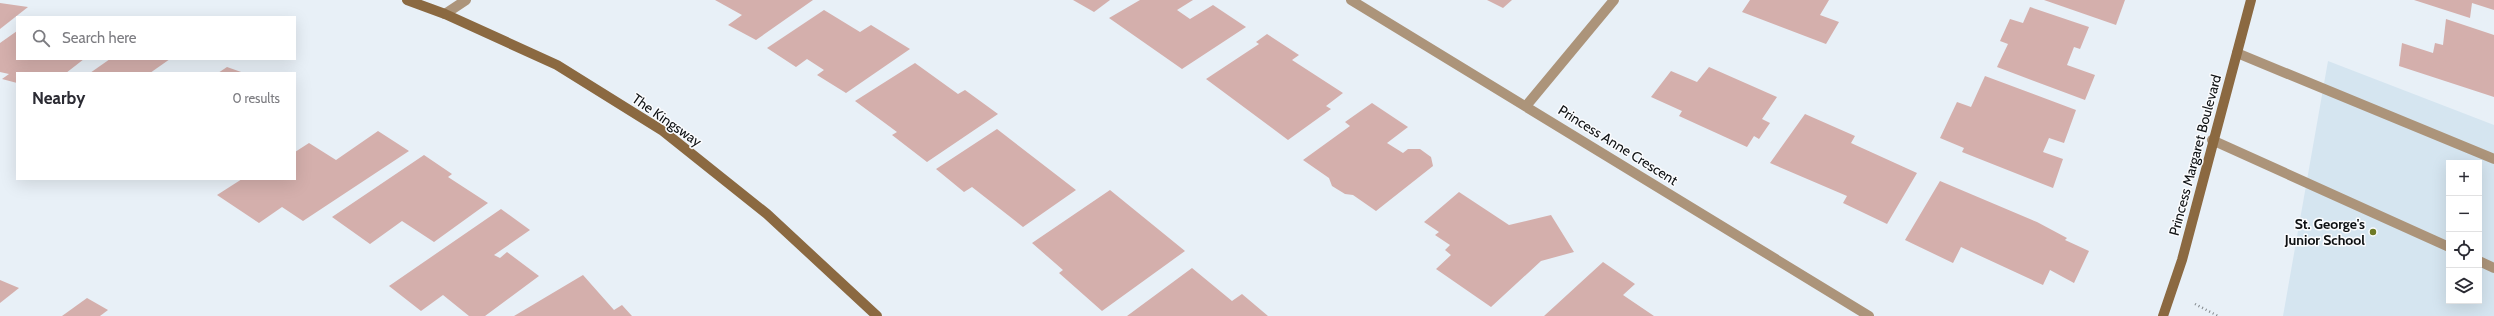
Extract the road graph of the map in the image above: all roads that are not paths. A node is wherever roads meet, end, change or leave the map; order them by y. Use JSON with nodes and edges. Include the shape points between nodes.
{"nodes":[{"id":1,"x":406,"y":0,"type":"edge"},
{"id":2,"x":466,"y":0,"type":"edge"},
{"id":3,"x":1351,"y":0,"type":"edge"},
{"id":4,"x":1614,"y":0,"type":"edge"},
{"id":5,"x":2252,"y":0,"type":"edge"},
{"id":6,"x":445,"y":14,"type":"junction"},
{"id":7,"x":2237,"y":53,"type":"junction"},
{"id":8,"x":1526,"y":106,"type":"junction"},
{"id":9,"x":2212,"y":140,"type":"junction"},
{"id":10,"x":2494,"y":159,"type":"edge"},
{"id":11,"x":2446,"y":246,"type":"edge"},
{"id":12,"x":2482,"y":262,"type":"edge"},
{"id":13,"x":2494,"y":268,"type":"edge"},
{"id":14,"x":877,"y":316,"type":"edge"},
{"id":15,"x":1869,"y":316,"type":"edge"},
{"id":16,"x":2163,"y":316,"type":"edge"}],
"edges":[{"from":1,"to":6,"type":"street","name":"The Kingsway"},
{"from":2,"to":6,"type":"street"},
{"from":3,"to":8,"type":"street","name":"Princess Anne Crescent"},
{"from":4,"to":8,"type":"street"},
{"from":5,"to":7,"type":"street","name":"Princess Margaret Boulevard"},
{"from":6,"to":14,"type":"street","name":"The Kingsway","via":[[557,65],[662,131],[766,214]]},
{"from":7,"to":9,"type":"street","name":"Princess Margaret Boulevard"},
{"from":7,"to":10,"type":"street"},
{"from":8,"to":15,"type":"street","name":"Princess Anne Crescent"},
{"from":9,"to":11,"type":"street"},
{"from":9,"to":16,"type":"street","name":"Princess Margaret Boulevard","via":[[2182,260]]},
{"from":12,"to":13,"type":"street"}]}
